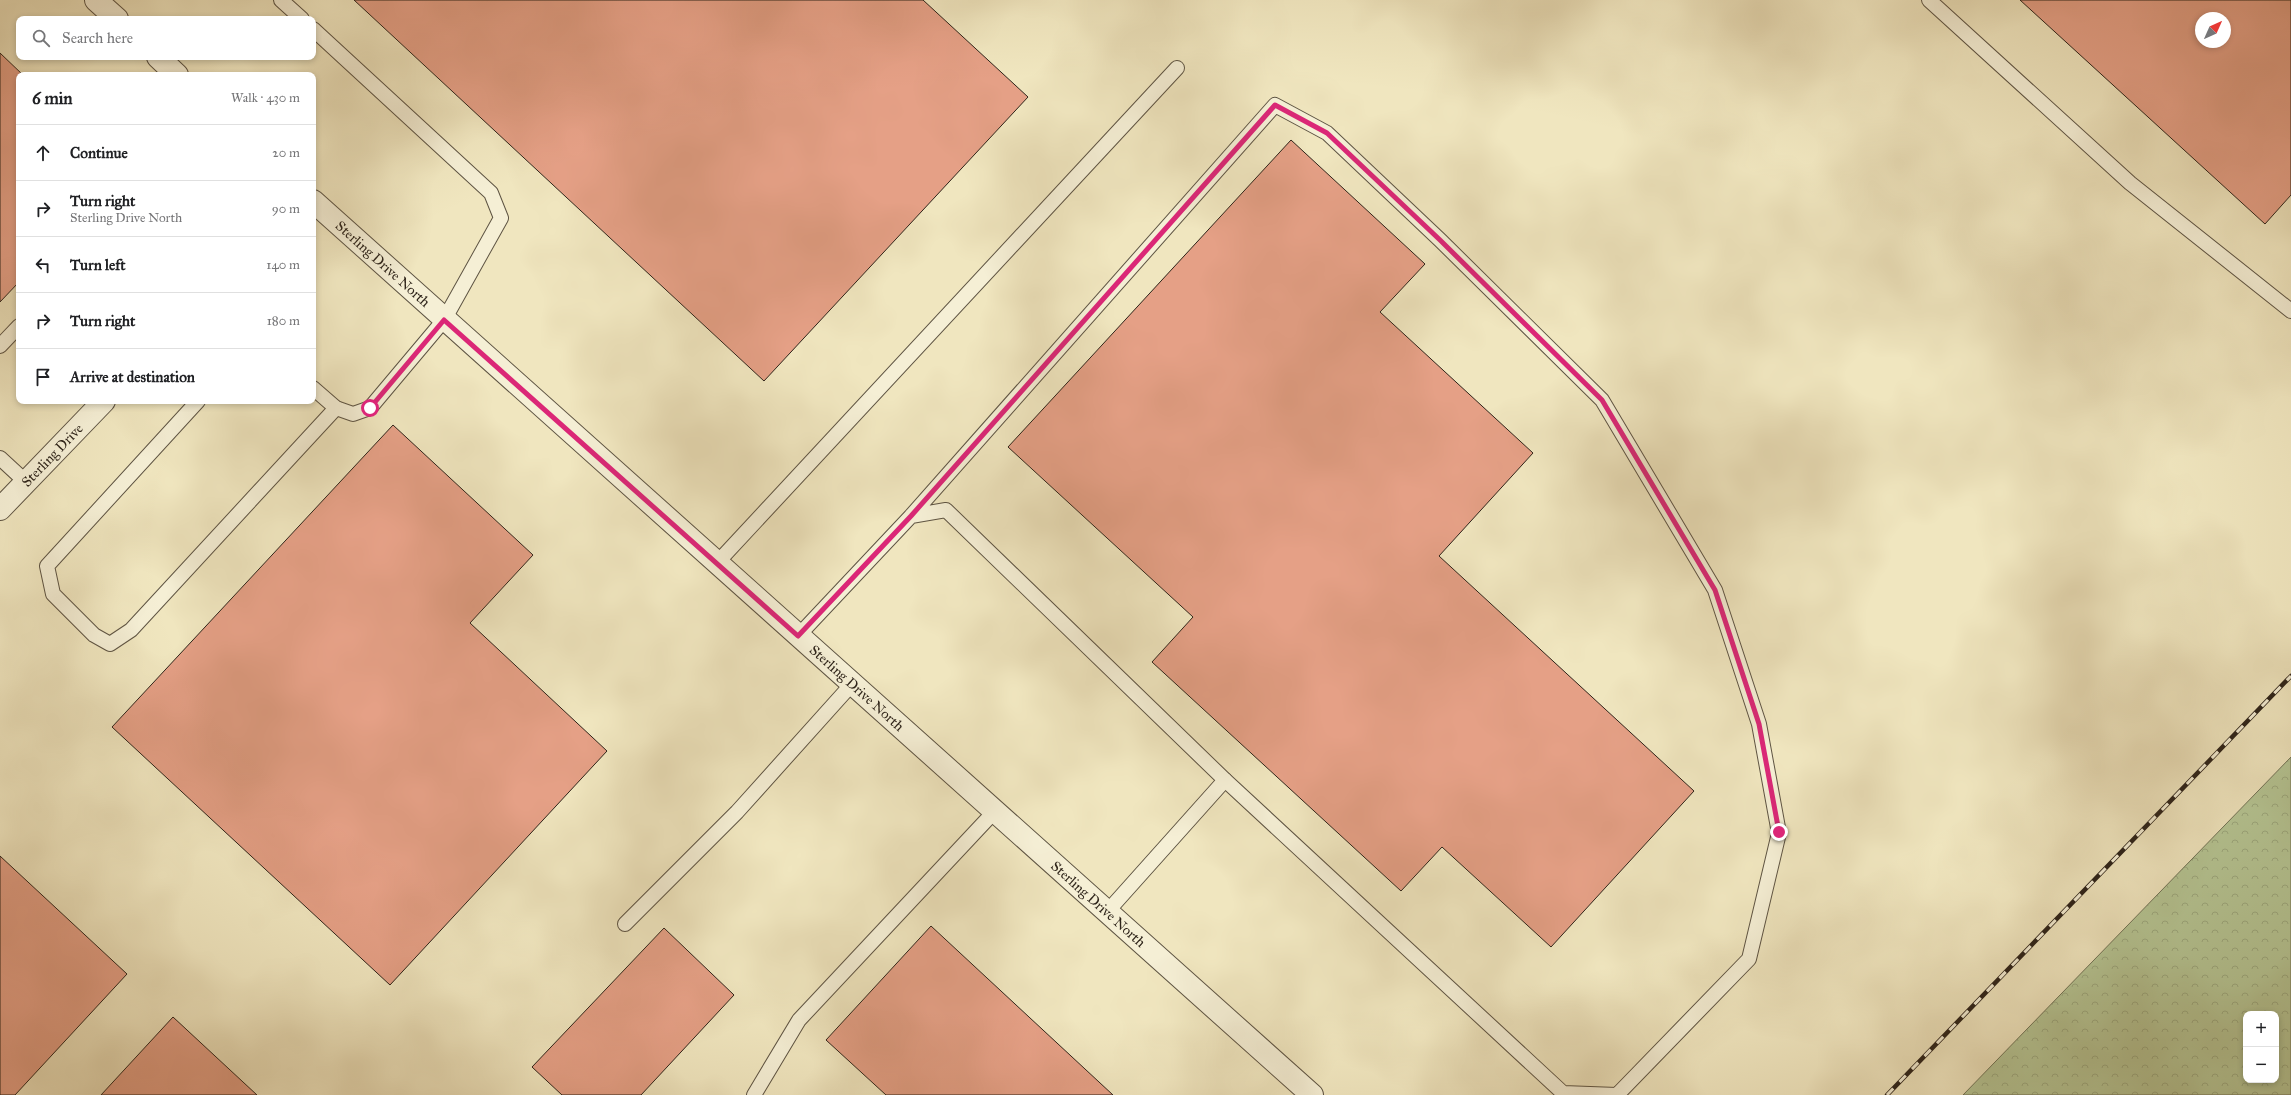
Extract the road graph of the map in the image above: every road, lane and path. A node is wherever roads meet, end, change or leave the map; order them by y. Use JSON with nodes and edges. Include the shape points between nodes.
{"nodes":[{"id":1,"x":96,"y":0,"type":"edge"},
{"id":2,"x":281,"y":0,"type":"edge"},
{"id":3,"x":1929,"y":0,"type":"edge"},
{"id":4,"x":114,"y":16,"type":"edge"},
{"id":5,"x":299,"y":16,"type":"edge"},
{"id":6,"x":316,"y":32,"type":"edge"},
{"id":7,"x":161,"y":60,"type":"edge"},
{"id":8,"x":1177,"y":68,"type":"dead end"},
{"id":9,"x":174,"y":72,"type":"edge"},
{"id":10,"x":316,"y":204,"type":"edge"},
{"id":11,"x":2291,"y":311,"type":"edge"},
{"id":12,"x":444,"y":320,"type":"junction"},
{"id":13,"x":16,"y":329,"type":"edge"},
{"id":14,"x":0,"y":346,"type":"edge"},
{"id":15,"x":316,"y":391,"type":"edge"},
{"id":16,"x":101,"y":404,"type":"edge"},
{"id":17,"x":195,"y":404,"type":"edge"},
{"id":18,"x":336,"y":408,"type":"junction"},
{"id":19,"x":0,"y":458,"type":"edge"},
{"id":20,"x":26,"y":482,"type":"junction"},
{"id":21,"x":0,"y":509,"type":"edge"},
{"id":22,"x":911,"y":516,"type":"junction"},
{"id":23,"x":716,"y":564,"type":"junction"},
{"id":24,"x":798,"y":636,"type":"junction"},
{"id":25,"x":852,"y":684,"type":"junction"},
{"id":26,"x":1224,"y":780,"type":"junction"},
{"id":27,"x":994,"y":812,"type":"junction"},
{"id":28,"x":1107,"y":912,"type":"junction"},
{"id":29,"x":625,"y":924,"type":"dead end"},
{"id":30,"x":754,"y":1095,"type":"edge"},
{"id":31,"x":1312,"y":1095,"type":"edge"}],
"edges":[{"from":1,"to":4,"type":"street"},
{"from":2,"to":5,"type":"lane"},
{"from":3,"to":11,"type":"lane","via":[[2130,183]]},
{"from":6,"to":12,"type":"lane","via":[[491,193],[500,218]]},
{"from":7,"to":9,"type":"street"},
{"from":8,"to":23,"type":"lane"},
{"from":10,"to":12,"type":"street","name":"Sterling Drive North"},
{"from":12,"to":18,"type":"lane","via":[[370,408],[353,414]]},
{"from":12,"to":23,"type":"street","name":"Sterling Drive North"},
{"from":13,"to":14,"type":"lane"},
{"from":15,"to":18,"type":"lane"},
{"from":16,"to":20,"type":"street","name":"Sterling Drive"},
{"from":17,"to":18,"type":"lane","via":[[47,566],[53,594],[94,635],[110,644],[131,630]]},
{"from":19,"to":20,"type":"lane"},
{"from":20,"to":21,"type":"street","name":"Sterling Drive"},
{"from":22,"to":24,"type":"lane"},
{"from":22,"to":26,"type":"lane","via":[[946,510]]},
{"from":22,"to":26,"type":"lane","via":[[1275,105],[1327,133],[1602,400],[1715,590],[1759,724],[1779,832],[1749,958],[1617,1095],[1563,1093]]},
{"from":23,"to":24,"type":"street","name":"Sterling Drive North"},
{"from":24,"to":25,"type":"street","name":"Sterling Drive North"},
{"from":25,"to":27,"type":"street","name":"Sterling Drive North"},
{"from":25,"to":29,"type":"lane","via":[[737,812]]},
{"from":26,"to":28,"type":"lane"},
{"from":27,"to":28,"type":"street","name":"Sterling Drive North"},
{"from":27,"to":30,"type":"lane","via":[[799,1020]]},
{"from":28,"to":31,"type":"street","name":"Sterling Drive North"}]}
